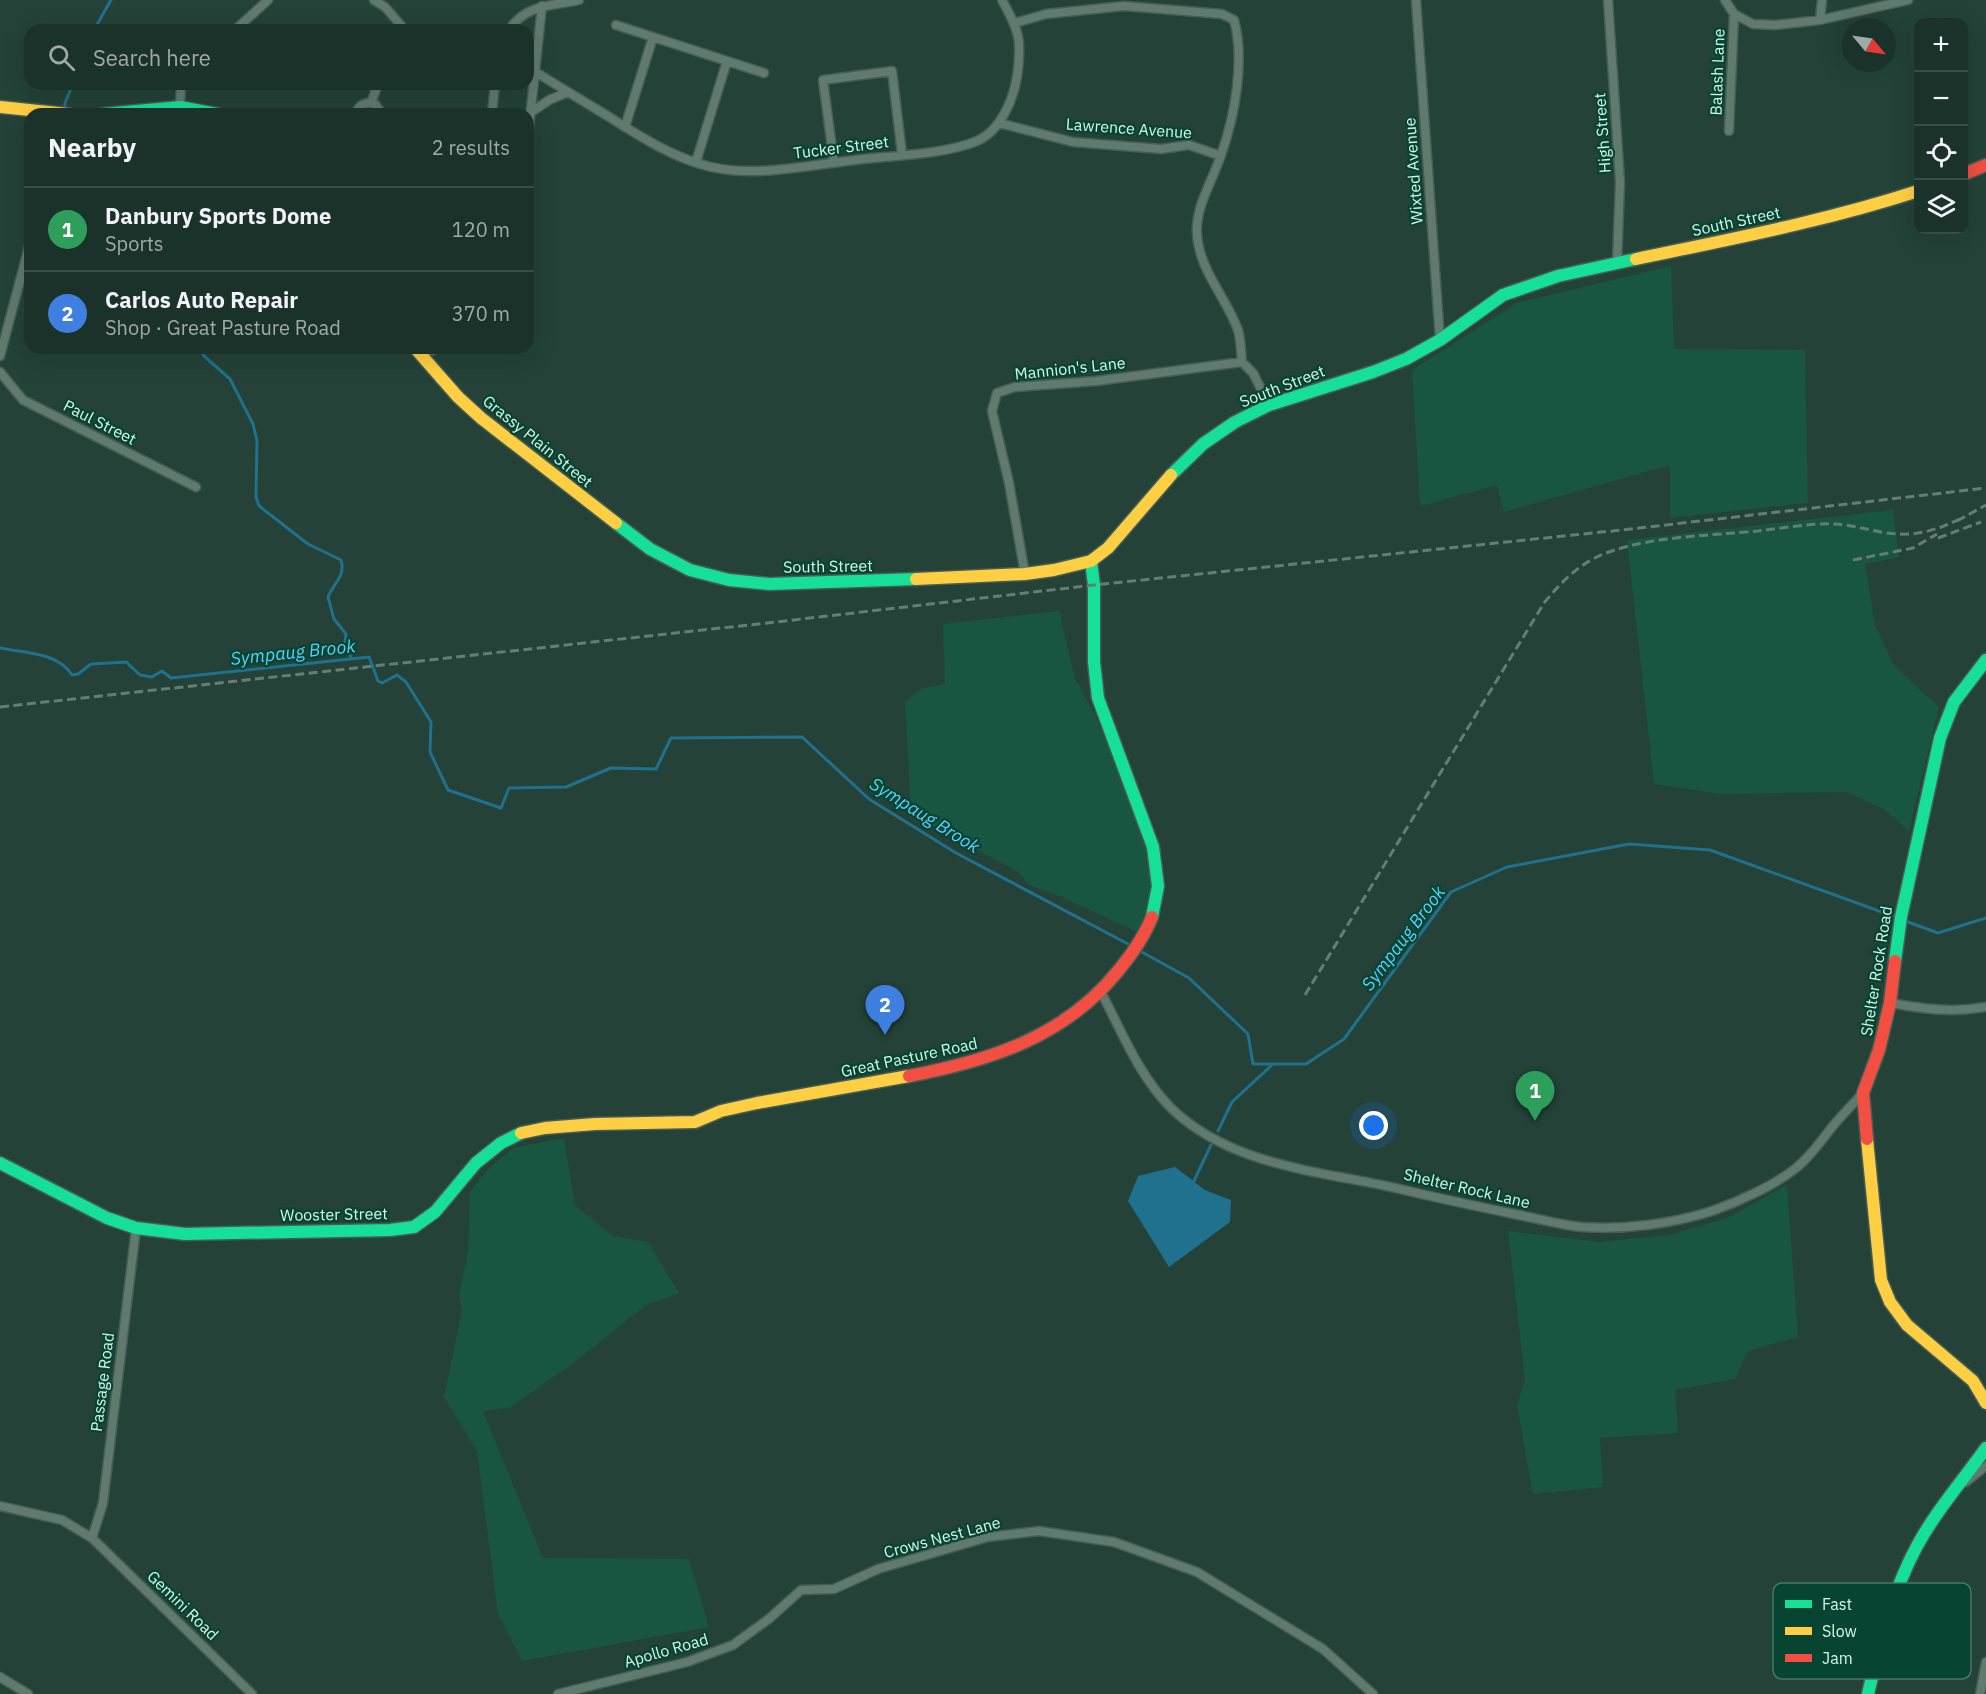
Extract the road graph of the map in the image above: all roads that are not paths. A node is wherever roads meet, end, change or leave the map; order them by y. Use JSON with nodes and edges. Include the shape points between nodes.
{"nodes":[{"id":1,"x":268,"y":0,"type":"edge"},
{"id":2,"x":374,"y":0,"type":"edge"},
{"id":3,"x":579,"y":0,"type":"edge"},
{"id":4,"x":1002,"y":0,"type":"edge"},
{"id":5,"x":1416,"y":0,"type":"edge"},
{"id":6,"x":1608,"y":0,"type":"edge"},
{"id":7,"x":1725,"y":0,"type":"edge"},
{"id":8,"x":1822,"y":0,"type":"edge"},
{"id":9,"x":1908,"y":0,"type":"edge"},
{"id":10,"x":542,"y":6,"type":"junction"},
{"id":11,"x":1734,"y":14,"type":"junction"},
{"id":12,"x":1820,"y":20,"type":"junction"},
{"id":13,"x":1015,"y":23,"type":"junction"},
{"id":14,"x":242,"y":24,"type":"edge"},
{"id":15,"x":400,"y":24,"type":"edge"},
{"id":16,"x":513,"y":24,"type":"edge"},
{"id":17,"x":616,"y":24,"type":"dead end"},
{"id":18,"x":653,"y":37,"type":"junction"},
{"id":19,"x":534,"y":52,"type":"edge"},
{"id":20,"x":727,"y":61,"type":"junction"},
{"id":21,"x":534,"y":71,"type":"edge"},
{"id":22,"x":764,"y":73,"type":"dead end"},
{"id":23,"x":181,"y":90,"type":"edge"},
{"id":24,"x":376,"y":90,"type":"edge"},
{"id":25,"x":494,"y":90,"type":"edge"},
{"id":26,"x":531,"y":90,"type":"edge"},
{"id":27,"x":568,"y":92,"type":"junction"},
{"id":28,"x":371,"y":103,"type":"junction"},
{"id":29,"x":0,"y":107,"type":"edge"},
{"id":30,"x":180,"y":107,"type":"junction"},
{"id":31,"x":169,"y":108,"type":"edge"},
{"id":32,"x":185,"y":108,"type":"edge"},
{"id":33,"x":359,"y":108,"type":"edge"},
{"id":34,"x":379,"y":108,"type":"edge"},
{"id":35,"x":493,"y":108,"type":"edge"},
{"id":36,"x":530,"y":108,"type":"edge"},
{"id":37,"x":24,"y":110,"type":"edge"},
{"id":38,"x":534,"y":110,"type":"edge"},
{"id":39,"x":999,"y":123,"type":"junction"},
{"id":40,"x":625,"y":127,"type":"junction"},
{"id":41,"x":1729,"y":131,"type":"dead end"},
{"id":42,"x":902,"y":154,"type":"junction"},
{"id":43,"x":1221,"y":156,"type":"junction"},
{"id":44,"x":696,"y":162,"type":"junction"},
{"id":45,"x":834,"y":163,"type":"junction"},
{"id":46,"x":1986,"y":165,"type":"edge"},
{"id":47,"x":1968,"y":172,"type":"edge"},
{"id":48,"x":1914,"y":192,"type":"edge"},
{"id":49,"x":1617,"y":264,"type":"junction"},
{"id":50,"x":24,"y":266,"type":"edge"},
{"id":51,"x":1440,"y":340,"type":"junction"},
{"id":52,"x":422,"y":354,"type":"edge"},
{"id":53,"x":0,"y":356,"type":"edge"},
{"id":54,"x":1242,"y":362,"type":"junction"},
{"id":55,"x":0,"y":372,"type":"edge"},
{"id":56,"x":1269,"y":405,"type":"junction"},
{"id":57,"x":196,"y":487,"type":"dead end"},
{"id":58,"x":650,"y":549,"type":"joint"},
{"id":59,"x":1091,"y":561,"type":"junction"},
{"id":60,"x":1025,"y":574,"type":"junction"},
{"id":61,"x":1986,"y":660,"type":"edge"},
{"id":62,"x":1101,"y":992,"type":"junction"},
{"id":63,"x":1890,"y":1003,"type":"junction"},
{"id":64,"x":1986,"y":1007,"type":"edge"},
{"id":65,"x":1863,"y":1093,"type":"junction"},
{"id":66,"x":645,"y":1124,"type":"joint"},
{"id":67,"x":0,"y":1163,"type":"edge"},
{"id":68,"x":136,"y":1228,"type":"junction"},
{"id":69,"x":1986,"y":1403,"type":"edge"},
{"id":70,"x":1986,"y":1448,"type":"edge"},
{"id":71,"x":1986,"y":1466,"type":"edge"},
{"id":72,"x":1959,"y":1488,"type":"junction"},
{"id":73,"x":0,"y":1506,"type":"edge"},
{"id":74,"x":92,"y":1538,"type":"junction"},
{"id":75,"x":1900,"y":1583,"type":"edge"},
{"id":76,"x":801,"y":1590,"type":"joint"},
{"id":77,"x":1986,"y":1662,"type":"edge"},
{"id":78,"x":0,"y":1677,"type":"edge"},
{"id":79,"x":1872,"y":1679,"type":"edge"},
{"id":80,"x":4,"y":1683,"type":"edge"},
{"id":81,"x":28,"y":1694,"type":"edge"},
{"id":82,"x":252,"y":1694,"type":"edge"},
{"id":83,"x":558,"y":1694,"type":"edge"},
{"id":84,"x":1373,"y":1694,"type":"edge"},
{"id":85,"x":1868,"y":1694,"type":"edge"},
{"id":86,"x":1980,"y":1694,"type":"edge"}],
"edges":[{"from":1,"to":14,"type":"street"},
{"from":2,"to":15,"type":"street"},
{"from":3,"to":10,"type":"street"},
{"from":4,"to":13,"type":"street","name":"Tucker Street"},
{"from":5,"to":51,"type":"street","name":"Wixted Avenue"},
{"from":6,"to":49,"type":"street","name":"High Street","via":[[1620,182]]},
{"from":7,"to":11,"type":"street"},
{"from":8,"to":12,"type":"street"},
{"from":9,"to":12,"type":"street"},
{"from":10,"to":16,"type":"street"},
{"from":10,"to":19,"type":"street"},
{"from":11,"to":12,"type":"street","via":[[1753,24]]},
{"from":11,"to":41,"type":"street","name":"Balash Lane"},
{"from":13,"to":39,"type":"street","name":"Tucker Street","via":[[1021,49],[1016,87]]},
{"from":13,"to":43,"type":"street","via":[[1046,14],[1124,6],[1222,14],[1234,20],[1239,39],[1234,114]]},
{"from":17,"to":18,"type":"street"},
{"from":18,"to":20,"type":"street"},
{"from":18,"to":40,"type":"street"},
{"from":20,"to":22,"type":"street"},
{"from":20,"to":44,"type":"street"},
{"from":21,"to":27,"type":"street","name":"Tucker Street"},
{"from":23,"to":30,"type":"street"},
{"from":24,"to":28,"type":"street"},
{"from":25,"to":35,"type":"street"},
{"from":26,"to":36,"type":"street"},
{"from":27,"to":38,"type":"street"},
{"from":27,"to":40,"type":"street","name":"Tucker Street"},
{"from":28,"to":33,"type":"street"},
{"from":28,"to":34,"type":"street"},
{"from":29,"to":37,"type":"street"},
{"from":30,"to":31,"type":"street"},
{"from":30,"to":32,"type":"street"},
{"from":39,"to":42,"type":"street","name":"Tucker Street","via":[[979,140]]},
{"from":39,"to":43,"type":"street","name":"Lawrence Avenue","via":[[1073,142],[1161,148],[1190,145]]},
{"from":40,"to":44,"type":"street","name":"Tucker Street"},
{"from":42,"to":45,"type":"street","name":"Tucker Street"},
{"from":42,"to":45,"type":"street","via":[[892,71],[823,80]]},
{"from":43,"to":54,"type":"street","via":[[1201,206],[1196,231],[1200,256],[1238,332]]},
{"from":44,"to":45,"type":"street","name":"Tucker Street","via":[[752,172]]},
{"from":46,"to":47,"type":"street"},
{"from":48,"to":49,"type":"street","name":"South Street","via":[[1795,225]]},
{"from":49,"to":51,"type":"street","name":"South Street","via":[[1558,276],[1503,295]]},
{"from":50,"to":53,"type":"street"},
{"from":51,"to":56,"type":"street","name":"South Street","via":[[1373,372]]},
{"from":52,"to":58,"type":"street","name":"Grassy Plain Street","via":[[458,397],[482,418]]},
{"from":54,"to":56,"type":"street","via":[[1253,373]]},
{"from":54,"to":60,"type":"street","name":"Mannion's Lane","via":[[1106,380],[1015,387],[997,393],[992,411]]},
{"from":55,"to":57,"type":"street","name":"Paul Street","via":[[23,400]]},
{"from":56,"to":59,"type":"street","name":"South Street","via":[[1203,444],[1108,548]]},
{"from":58,"to":60,"type":"street","name":"South Street","via":[[690,570],[729,580],[770,584]]},
{"from":59,"to":60,"type":"street","name":"South Street"},
{"from":59,"to":62,"type":"street","name":"Great Pasture Road","via":[[1098,698],[1152,847],[1158,886],[1151,920],[1136,949]]},
{"from":61,"to":63,"type":"street","name":"Shelter Rock Road","via":[[1953,702],[1940,738],[1901,917]]},
{"from":62,"to":65,"type":"street","name":"Shelter Rock Lane","via":[[1152,1086],[1173,1109],[1238,1151],[1294,1167],[1581,1227],[1634,1226],[1691,1216],[1731,1203],[1796,1168]]},
{"from":62,"to":66,"type":"street","name":"Great Pasture Road","via":[[1066,1020],[993,1056],[934,1071],[757,1103],[695,1122]]},
{"from":63,"to":64,"type":"street","via":[[1934,1011]]},
{"from":63,"to":65,"type":"street","name":"Shelter Rock Road"},
{"from":65,"to":69,"type":"street","name":"Shelter Rock Road","via":[[1881,1280],[1890,1302],[1907,1324],[1973,1381]]},
{"from":66,"to":68,"type":"street","name":"Wooster Street","via":[[523,1132],[476,1163],[435,1212],[414,1227],[188,1234]]},
{"from":67,"to":68,"type":"street","name":"Wooster Street","via":[[108,1218]]},
{"from":68,"to":74,"type":"street","name":"Passage Road","via":[[103,1503]]},
{"from":70,"to":72,"type":"street"},
{"from":71,"to":72,"type":"street"},
{"from":72,"to":75,"type":"street","via":[[1929,1526]]},
{"from":73,"to":74,"type":"street","name":"Gemini Road","via":[[62,1520]]},
{"from":74,"to":82,"type":"street","name":"Gemini Road"},
{"from":76,"to":83,"type":"street","name":"Apollo Road","via":[[733,1645],[687,1662]]},
{"from":76,"to":84,"type":"street","name":"Crows Nest Lane","via":[[834,1589],[878,1569],[988,1537],[1039,1531],[1114,1542],[1197,1572],[1323,1649]]},
{"from":77,"to":86,"type":"street"},
{"from":78,"to":80,"type":"street"},
{"from":79,"to":85,"type":"street"},
{"from":80,"to":81,"type":"street"}]}
